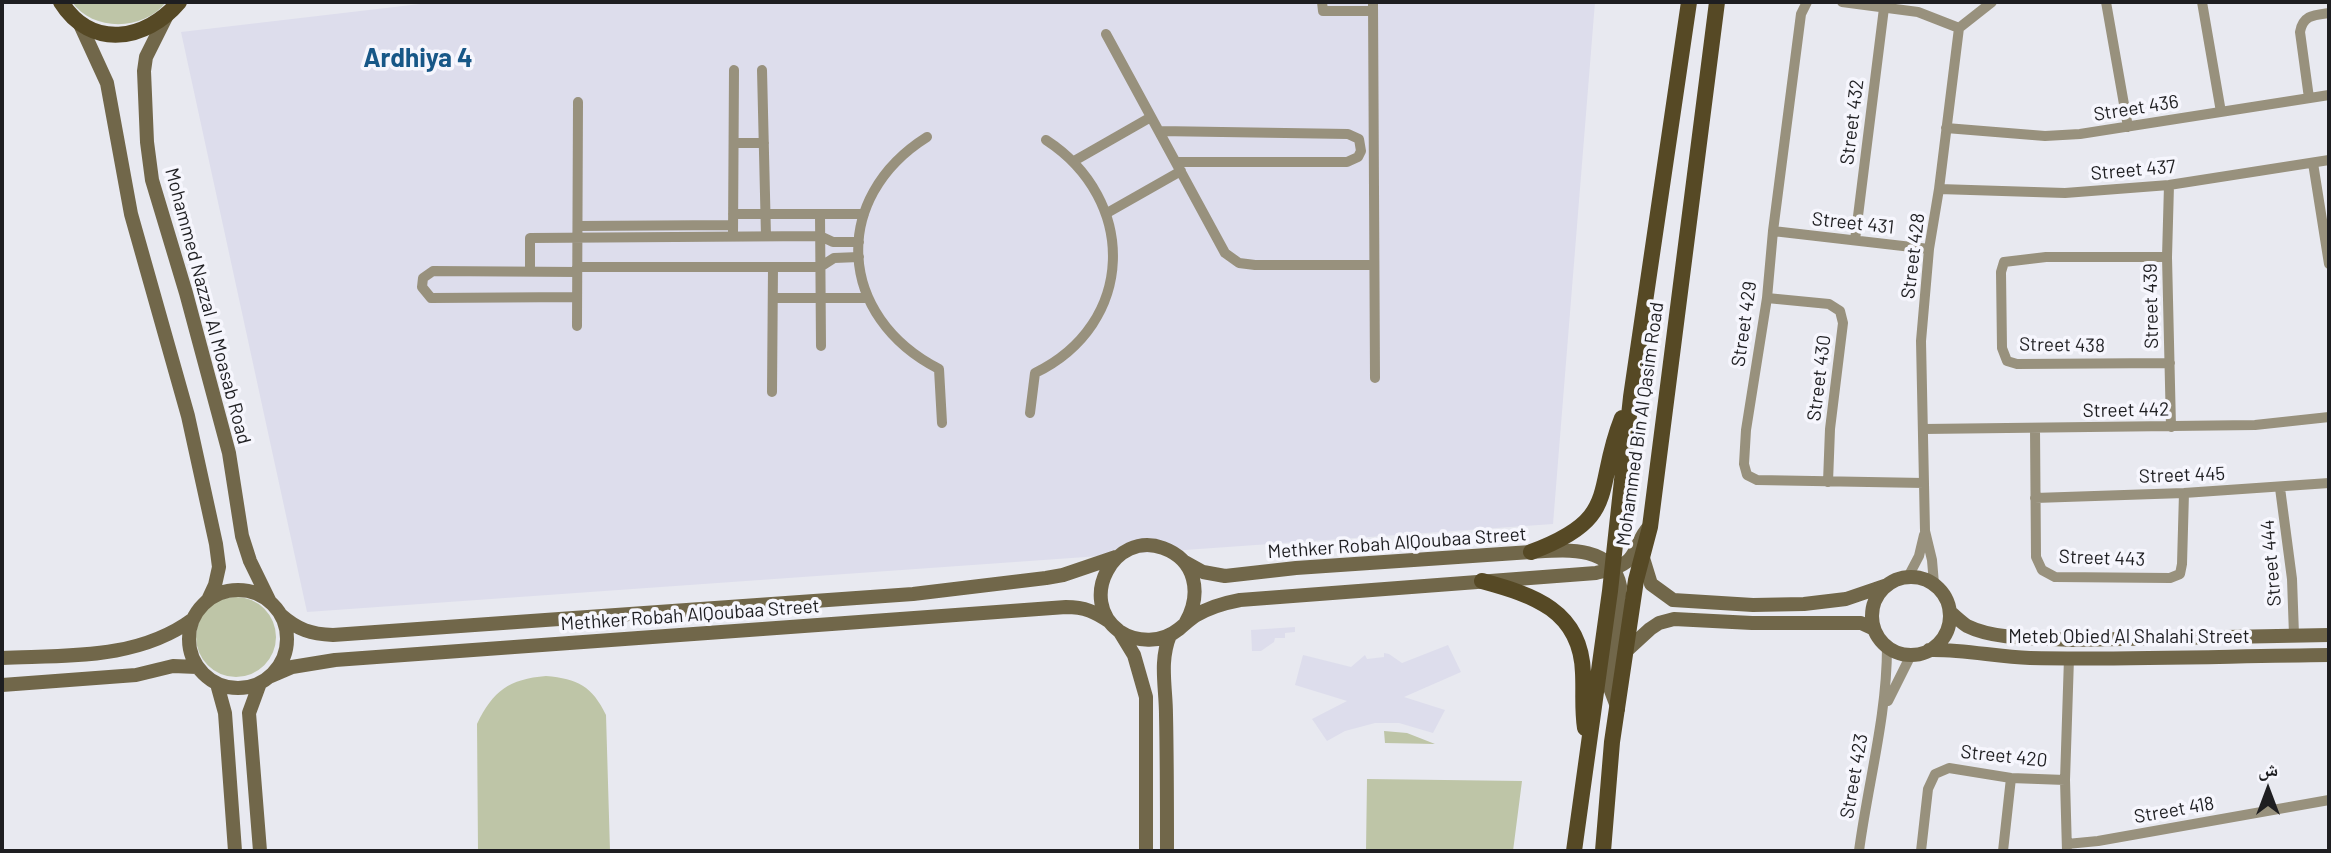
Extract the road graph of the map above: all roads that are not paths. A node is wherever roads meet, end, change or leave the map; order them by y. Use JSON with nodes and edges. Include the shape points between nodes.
{"nodes":[{"id":1,"x":179,"y":2,"type":"edge"},
{"id":2,"x":1322,"y":2,"type":"edge"},
{"id":3,"x":1689,"y":2,"type":"edge"},
{"id":4,"x":1717,"y":2,"type":"edge"},
{"id":5,"x":1807,"y":2,"type":"edge"},
{"id":6,"x":1842,"y":2,"type":"edge"},
{"id":7,"x":1992,"y":2,"type":"edge"},
{"id":8,"x":2106,"y":2,"type":"edge"},
{"id":9,"x":2202,"y":2,"type":"edge"},
{"id":10,"x":60,"y":3,"type":"edge"},
{"id":11,"x":1373,"y":6,"type":"edge"},
{"id":12,"x":1884,"y":8,"type":"junction"},
{"id":13,"x":2329,"y":13,"type":"edge"},
{"id":14,"x":166,"y":17,"type":"junction"},
{"id":15,"x":79,"y":22,"type":"junction"},
{"id":16,"x":1959,"y":28,"type":"junction"},
{"id":17,"x":1106,"y":34,"type":"dead end"},
{"id":18,"x":734,"y":70,"type":"dead end"},
{"id":19,"x":762,"y":70,"type":"dead end"},
{"id":20,"x":2329,"y":95,"type":"edge"},
{"id":21,"x":2309,"y":98,"type":"junction"},
{"id":22,"x":578,"y":102,"type":"dead end"},
{"id":23,"x":2221,"y":112,"type":"junction"},
{"id":24,"x":1152,"y":117,"type":"junction"},
{"id":25,"x":2127,"y":127,"type":"junction"},
{"id":26,"x":1946,"y":128,"type":"junction"},
{"id":27,"x":1159,"y":131,"type":"junction"},
{"id":28,"x":927,"y":137,"type":"dead end"},
{"id":29,"x":1046,"y":140,"type":"dead end"},
{"id":30,"x":734,"y":143,"type":"junction"},
{"id":31,"x":764,"y":143,"type":"junction"},
{"id":32,"x":1362,"y":145,"type":"junction"},
{"id":33,"x":1374,"y":145,"type":"junction"},
{"id":34,"x":2329,"y":160,"type":"edge"},
{"id":35,"x":1074,"y":161,"type":"junction"},
{"id":36,"x":2313,"y":163,"type":"junction"},
{"id":37,"x":1178,"y":167,"type":"junction"},
{"id":38,"x":2169,"y":185,"type":"junction"},
{"id":39,"x":1939,"y":190,"type":"junction"},
{"id":40,"x":1107,"y":213,"type":"junction"},
{"id":41,"x":765,"y":214,"type":"junction"},
{"id":42,"x":820,"y":214,"type":"junction"},
{"id":43,"x":864,"y":214,"type":"junction"},
{"id":44,"x":733,"y":220,"type":"junction"},
{"id":45,"x":578,"y":226,"type":"junction"},
{"id":46,"x":2326,"y":228,"type":"edge"},
{"id":47,"x":1773,"y":231,"type":"junction"},
{"id":48,"x":733,"y":236,"type":"junction"},
{"id":49,"x":765,"y":236,"type":"junction"},
{"id":50,"x":820,"y":236,"type":"junction"},
{"id":51,"x":578,"y":238,"type":"junction"},
{"id":52,"x":1855,"y":240,"type":"junction"},
{"id":53,"x":859,"y":242,"type":"junction"},
{"id":54,"x":1929,"y":249,"type":"junction"},
{"id":55,"x":859,"y":257,"type":"junction"},
{"id":56,"x":2167,"y":257,"type":"junction"},
{"id":57,"x":2329,"y":264,"type":"edge"},
{"id":58,"x":1374,"y":265,"type":"junction"},
{"id":59,"x":773,"y":267,"type":"junction"},
{"id":60,"x":820,"y":267,"type":"junction"},
{"id":61,"x":577,"y":269,"type":"junction"},
{"id":62,"x":530,"y":271,"type":"junction"},
{"id":63,"x":577,"y":297,"type":"junction"},
{"id":64,"x":773,"y":298,"type":"junction"},
{"id":65,"x":820,"y":298,"type":"junction"},
{"id":66,"x":868,"y":298,"type":"junction"},
{"id":67,"x":1767,"y":298,"type":"junction"},
{"id":68,"x":577,"y":326,"type":"dead end"},
{"id":69,"x":821,"y":346,"type":"dead end"},
{"id":70,"x":2170,"y":363,"type":"junction"},
{"id":71,"x":1375,"y":378,"type":"dead end"},
{"id":72,"x":772,"y":392,"type":"dead end"},
{"id":73,"x":1631,"y":397,"type":"junction"},
{"id":74,"x":1030,"y":414,"type":"dead end"},
{"id":75,"x":2329,"y":417,"type":"edge"},
{"id":76,"x":942,"y":423,"type":"dead end"},
{"id":77,"x":2171,"y":426,"type":"junction"},
{"id":78,"x":1924,"y":429,"type":"junction"},
{"id":79,"x":2035,"y":429,"type":"junction"},
{"id":80,"x":1828,"y":482,"type":"junction"},
{"id":81,"x":1924,"y":483,"type":"junction"},
{"id":82,"x":2329,"y":483,"type":"edge"},
{"id":83,"x":2280,"y":488,"type":"junction"},
{"id":84,"x":2184,"y":493,"type":"junction"},
{"id":85,"x":2035,"y":498,"type":"junction"},
{"id":86,"x":1650,"y":527,"type":"junction"},
{"id":87,"x":1926,"y":531,"type":"junction"},
{"id":88,"x":1531,"y":552,"type":"junction"},
{"id":89,"x":1116,"y":557,"type":"junction"},
{"id":90,"x":1643,"y":558,"type":"junction"},
{"id":91,"x":1184,"y":562,"type":"junction"},
{"id":92,"x":1611,"y":569,"type":"junction"},
{"id":93,"x":1908,"y":577,"type":"junction"},
{"id":94,"x":1482,"y":581,"type":"junction"},
{"id":95,"x":1887,"y":584,"type":"junction"},
{"id":96,"x":1934,"y":584,"type":"junction"},
{"id":97,"x":208,"y":600,"type":"junction"},
{"id":98,"x":1673,"y":600,"type":"junction"},
{"id":99,"x":270,"y":602,"type":"junction"},
{"id":100,"x":1950,"y":612,"type":"junction"},
{"id":101,"x":281,"y":615,"type":"junction"},
{"id":102,"x":193,"y":619,"type":"junction"},
{"id":103,"x":1674,"y":619,"type":"junction"},
{"id":104,"x":1186,"y":622,"type":"junction"},
{"id":105,"x":1115,"y":626,"type":"junction"},
{"id":106,"x":1874,"y":629,"type":"junction"},
{"id":107,"x":1170,"y":635,"type":"junction"},
{"id":108,"x":2294,"y":635,"type":"junction"},
{"id":109,"x":2329,"y":635,"type":"edge"},
{"id":110,"x":1887,"y":647,"type":"junction"},
{"id":111,"x":1930,"y":650,"type":"junction"},
{"id":112,"x":1626,"y":651,"type":"junction"},
{"id":113,"x":1911,"y":655,"type":"junction"},
{"id":114,"x":2329,"y":655,"type":"edge"},
{"id":115,"x":31,"y":657,"type":"junction"},
{"id":116,"x":2,"y":658,"type":"edge"},
{"id":117,"x":2069,"y":659,"type":"junction"},
{"id":118,"x":197,"y":667,"type":"junction"},
{"id":119,"x":266,"y":680,"type":"junction"},
{"id":120,"x":36,"y":683,"type":"junction"},
{"id":121,"x":217,"y":684,"type":"junction"},
{"id":122,"x":2,"y":685,"type":"edge"},
{"id":123,"x":1885,"y":708,"type":"junction"},
{"id":124,"x":1618,"y":709,"type":"junction"},
{"id":125,"x":1589,"y":740,"type":"junction"},
{"id":126,"x":2011,"y":778,"type":"junction"},
{"id":127,"x":2065,"y":780,"type":"junction"},
{"id":128,"x":2329,"y":800,"type":"edge"},
{"id":129,"x":2067,"y":848,"type":"edge"},
{"id":130,"x":235,"y":851,"type":"edge"},
{"id":131,"x":260,"y":851,"type":"edge"},
{"id":132,"x":1146,"y":851,"type":"edge"},
{"id":133,"x":1167,"y":851,"type":"edge"},
{"id":134,"x":1574,"y":851,"type":"edge"},
{"id":135,"x":1603,"y":851,"type":"edge"},
{"id":136,"x":1859,"y":851,"type":"edge"},
{"id":137,"x":1921,"y":851,"type":"edge"},
{"id":138,"x":2003,"y":851,"type":"edge"}],
"edges":[{"from":1,"to":14,"type":"main road"},
{"from":2,"to":11,"type":"street","via":[[1322,11]]},
{"from":3,"to":73,"type":"main road","name":"Mohammed Bin Al Qasim Road"},
{"from":4,"to":86,"type":"main road","name":"Mohammed Bin Al Qasim Road"},
{"from":5,"to":47,"type":"street","name":"Street 429","via":[[1801,14]]},
{"from":6,"to":12,"type":"street"},
{"from":7,"to":16,"type":"street"},
{"from":8,"to":25,"type":"street"},
{"from":9,"to":23,"type":"street"},
{"from":10,"to":15,"type":"main road"},
{"from":11,"to":33,"type":"street"},
{"from":12,"to":16,"type":"street","via":[[1918,12]]},
{"from":12,"to":52,"type":"street","name":"Street 432"},
{"from":13,"to":21,"type":"street","via":[[2309,16],[2301,23]]},
{"from":14,"to":15,"type":"main road","via":[[146,30],[123,35],[100,32]]},
{"from":14,"to":99,"type":"street","name":"Mohammed Nazzal Al Moasab Road","via":[[144,71],[152,180],[229,453],[242,536]]},
{"from":15,"to":97,"type":"street","via":[[107,83],[131,214],[188,416],[214,531],[219,567]]},
{"from":16,"to":26,"type":"street","name":"Street 428"},
{"from":17,"to":24,"type":"street"},
{"from":18,"to":30,"type":"street"},
{"from":19,"to":31,"type":"street"},
{"from":20,"to":21,"type":"street","name":"Street 436"},
{"from":21,"to":23,"type":"street","name":"Street 436"},
{"from":22,"to":45,"type":"street"},
{"from":23,"to":25,"type":"street","name":"Street 436"},
{"from":24,"to":27,"type":"street"},
{"from":24,"to":35,"type":"street"},
{"from":25,"to":26,"type":"street","name":"Street 436","via":[[2045,136]]},
{"from":26,"to":39,"type":"street","name":"Street 428"},
{"from":27,"to":32,"type":"street","via":[[1348,134]]},
{"from":27,"to":37,"type":"street"},
{"from":28,"to":43,"type":"street","via":[[894,162],[876,186]]},
{"from":29,"to":35,"type":"street"},
{"from":30,"to":31,"type":"street"},
{"from":30,"to":44,"type":"street"},
{"from":31,"to":41,"type":"street"},
{"from":32,"to":33,"type":"street"},
{"from":32,"to":37,"type":"street","via":[[1359,157],[1347,162]]},
{"from":33,"to":58,"type":"street"},
{"from":34,"to":36,"type":"street","name":"Street 437"},
{"from":35,"to":40,"type":"street"},
{"from":36,"to":38,"type":"street","name":"Street 437"},
{"from":36,"to":46,"type":"street"},
{"from":37,"to":40,"type":"street"},
{"from":37,"to":58,"type":"street","via":[[1233,260],[1255,265]]},
{"from":38,"to":39,"type":"street","name":"Street 437","via":[[2065,193]]},
{"from":38,"to":56,"type":"street","name":"Street 439"},
{"from":39,"to":54,"type":"street","name":"Street 428"},
{"from":40,"to":74,"type":"street","via":[[1113,262],[1105,299],[1074,346],[1035,373]]},
{"from":41,"to":42,"type":"street"},
{"from":41,"to":44,"type":"street"},
{"from":41,"to":49,"type":"street"},
{"from":42,"to":43,"type":"street"},
{"from":42,"to":50,"type":"street"},
{"from":43,"to":53,"type":"street"},
{"from":44,"to":45,"type":"street"},
{"from":44,"to":48,"type":"street"},
{"from":45,"to":51,"type":"street"},
{"from":46,"to":57,"type":"street"},
{"from":47,"to":52,"type":"street","name":"Street 431"},
{"from":47,"to":67,"type":"street","name":"Street 429"},
{"from":48,"to":49,"type":"street"},
{"from":48,"to":51,"type":"street"},
{"from":49,"to":50,"type":"street"},
{"from":50,"to":53,"type":"street","via":[[833,242]]},
{"from":50,"to":60,"type":"street"},
{"from":51,"to":61,"type":"street"},
{"from":51,"to":62,"type":"street","via":[[530,237]]},
{"from":52,"to":54,"type":"street","name":"Street 431"},
{"from":53,"to":55,"type":"street"},
{"from":54,"to":78,"type":"street","name":"Street 428","via":[[1921,341]]},
{"from":55,"to":60,"type":"street","via":[[834,258]]},
{"from":55,"to":66,"type":"street"},
{"from":56,"to":70,"type":"street","name":"Street 439"},
{"from":56,"to":70,"type":"street","name":"Street 438","via":[[2046,257],[2004,262],[2002,348],[2007,360],[2017,364]]},
{"from":58,"to":71,"type":"street"},
{"from":59,"to":60,"type":"street"},
{"from":59,"to":61,"type":"street"},
{"from":59,"to":64,"type":"street"},
{"from":60,"to":65,"type":"street"},
{"from":61,"to":62,"type":"street"},
{"from":61,"to":63,"type":"street"},
{"from":62,"to":63,"type":"street","via":[[433,271],[423,278],[422,287],[431,298]]},
{"from":63,"to":68,"type":"street"},
{"from":64,"to":65,"type":"street"},
{"from":64,"to":72,"type":"street"},
{"from":65,"to":66,"type":"street"},
{"from":65,"to":69,"type":"street"},
{"from":66,"to":76,"type":"street","via":[[887,331],[902,346],[939,369]]},
{"from":67,"to":80,"type":"street","name":"Street 430","via":[[1829,304],[1840,312],[1843,323]]},
{"from":67,"to":80,"type":"street","name":"Street 429","via":[[1746,430],[1747,475],[1757,481]]},
{"from":70,"to":77,"type":"street","name":"Street 439"},
{"from":73,"to":88,"type":"main road","via":[[1596,509],[1569,537]]},
{"from":73,"to":92,"type":"main road","name":"Mohammed Bin Al Qasim Road"},
{"from":75,"to":77,"type":"street","name":"Street 442","via":[[2255,425]]},
{"from":77,"to":79,"type":"street","name":"Street 442"},
{"from":78,"to":79,"type":"street","name":"Street 442"},
{"from":78,"to":81,"type":"street","name":"Street 428"},
{"from":79,"to":85,"type":"street","name":"Street 443"},
{"from":80,"to":81,"type":"street","name":"Street 429"},
{"from":81,"to":87,"type":"street","name":"Street 428"},
{"from":82,"to":83,"type":"street","name":"Street 445"},
{"from":83,"to":84,"type":"street","name":"Street 445"},
{"from":83,"to":108,"type":"street","name":"Street 444"},
{"from":84,"to":85,"type":"street","name":"Street 445"},
{"from":84,"to":85,"type":"street","name":"Street 443","via":[[2182,564],[2180,574],[2171,578],[2055,577],[2042,570],[2036,557]]},
{"from":86,"to":90,"type":"main road","name":"Mohammed Bin Al Qasim Road"},
{"from":86,"to":92,"type":"street","via":[[1630,559]]},
{"from":87,"to":93,"type":"street","name":"Street 428"},
{"from":87,"to":96,"type":"street","name":"Street 428"},
{"from":88,"to":91,"type":"street","name":"Methker Robah AlQoubaa Street","via":[[1225,576]]},
{"from":88,"to":92,"type":"street","name":"Methker Robah AlQoubaa Street","via":[[1588,553]]},
{"from":89,"to":91,"type":"street","via":[[1144,545],[1159,546]]},
{"from":89,"to":101,"type":"street","name":"Methker Robah AlQoubaa Street","via":[[1063,575],[968,588],[655,613],[333,635],[297,628]]},
{"from":89,"to":105,"type":"street","via":[[1100,588],[1104,612]]},
{"from":90,"to":98,"type":"street","via":[[1651,584]]},
{"from":90,"to":112,"type":"main road","name":"Mohammed Bin Al Qasim Road"},
{"from":91,"to":104,"type":"street","via":[[1196,598]]},
{"from":92,"to":94,"type":"street","via":[[1578,576]]},
{"from":92,"to":124,"type":"street","via":[[1620,586],[1610,688]]},
{"from":92,"to":125,"type":"main road","name":"Mohammed Bin Al Qasim Road"},
{"from":93,"to":95,"type":"street"},
{"from":93,"to":96,"type":"street"},
{"from":94,"to":104,"type":"street","via":[[1240,600],[1217,605]]},
{"from":94,"to":125,"type":"main road","via":[[1534,597],[1569,628],[1581,658],[1583,715]]},
{"from":95,"to":98,"type":"street","via":[[1846,599],[1804,604]]},
{"from":95,"to":106,"type":"street","via":[[1874,604]]},
{"from":96,"to":100,"type":"street","via":[[1948,601]]},
{"from":97,"to":99,"type":"street","via":[[240,590]]},
{"from":97,"to":102,"type":"street"},
{"from":98,"to":103,"type":"street","via":[[1667,610]]},
{"from":99,"to":101,"type":"street"},
{"from":100,"to":108,"type":"street","name":"Meteb Obied Al Shalahi Street","via":[[1987,633],[2031,638]]},
{"from":100,"to":111,"type":"street","via":[[1946,634]]},
{"from":101,"to":119,"type":"street","via":[[288,641],[285,654]]},
{"from":102,"to":115,"type":"street","via":[[139,647]]},
{"from":102,"to":118,"type":"street","via":[[188,635]]},
{"from":103,"to":106,"type":"street","via":[[1861,623]]},
{"from":103,"to":112,"type":"street","via":[[1650,629]]},
{"from":104,"to":107,"type":"street"},
{"from":105,"to":107,"type":"street","via":[[1144,640]]},
{"from":105,"to":119,"type":"street","name":"Methker Robah AlQoubaa Street","via":[[1094,611],[1066,607],[335,660],[292,667]]},
{"from":105,"to":132,"type":"street","via":[[1135,655],[1146,697]]},
{"from":106,"to":110,"type":"street"},
{"from":107,"to":133,"type":"street","via":[[1163,668]]},
{"from":108,"to":109,"type":"street","name":"Meteb Obied Al Shalahi Street"},
{"from":110,"to":113,"type":"street"},
{"from":110,"to":123,"type":"street","name":"Street 423"},
{"from":111,"to":113,"type":"street"},
{"from":111,"to":117,"type":"street","name":"Meteb Obied Al Shalahi Street"},
{"from":112,"to":124,"type":"main road","name":"Mohammed Bin Al Qasim Road"},
{"from":113,"to":123,"type":"street","name":"Street 423"},
{"from":114,"to":117,"type":"street","name":"Meteb Obied Al Shalahi Street"},
{"from":115,"to":116,"type":"street"},
{"from":115,"to":120,"type":"street","via":[[39,669]]},
{"from":117,"to":127,"type":"street"},
{"from":118,"to":120,"type":"street"},
{"from":118,"to":121,"type":"street"},
{"from":119,"to":121,"type":"street","via":[[239,688]]},
{"from":119,"to":131,"type":"street","via":[[249,713]]},
{"from":120,"to":122,"type":"street"},
{"from":121,"to":130,"type":"street","via":[[225,713]]},
{"from":123,"to":136,"type":"street","name":"Street 423"},
{"from":124,"to":135,"type":"main road","name":"Mohammed Bin Al Qasim Road"},
{"from":125,"to":134,"type":"main road","name":"Mohammed Bin Al Qasim Road"},
{"from":126,"to":127,"type":"street","name":"Street 420"},
{"from":126,"to":137,"type":"street","name":"Street 420","via":[[1949,768],[1935,774],[1928,789]]},
{"from":126,"to":138,"type":"street"},
{"from":127,"to":129,"type":"street"},
{"from":128,"to":129,"type":"street","name":"Street 418"}]}
